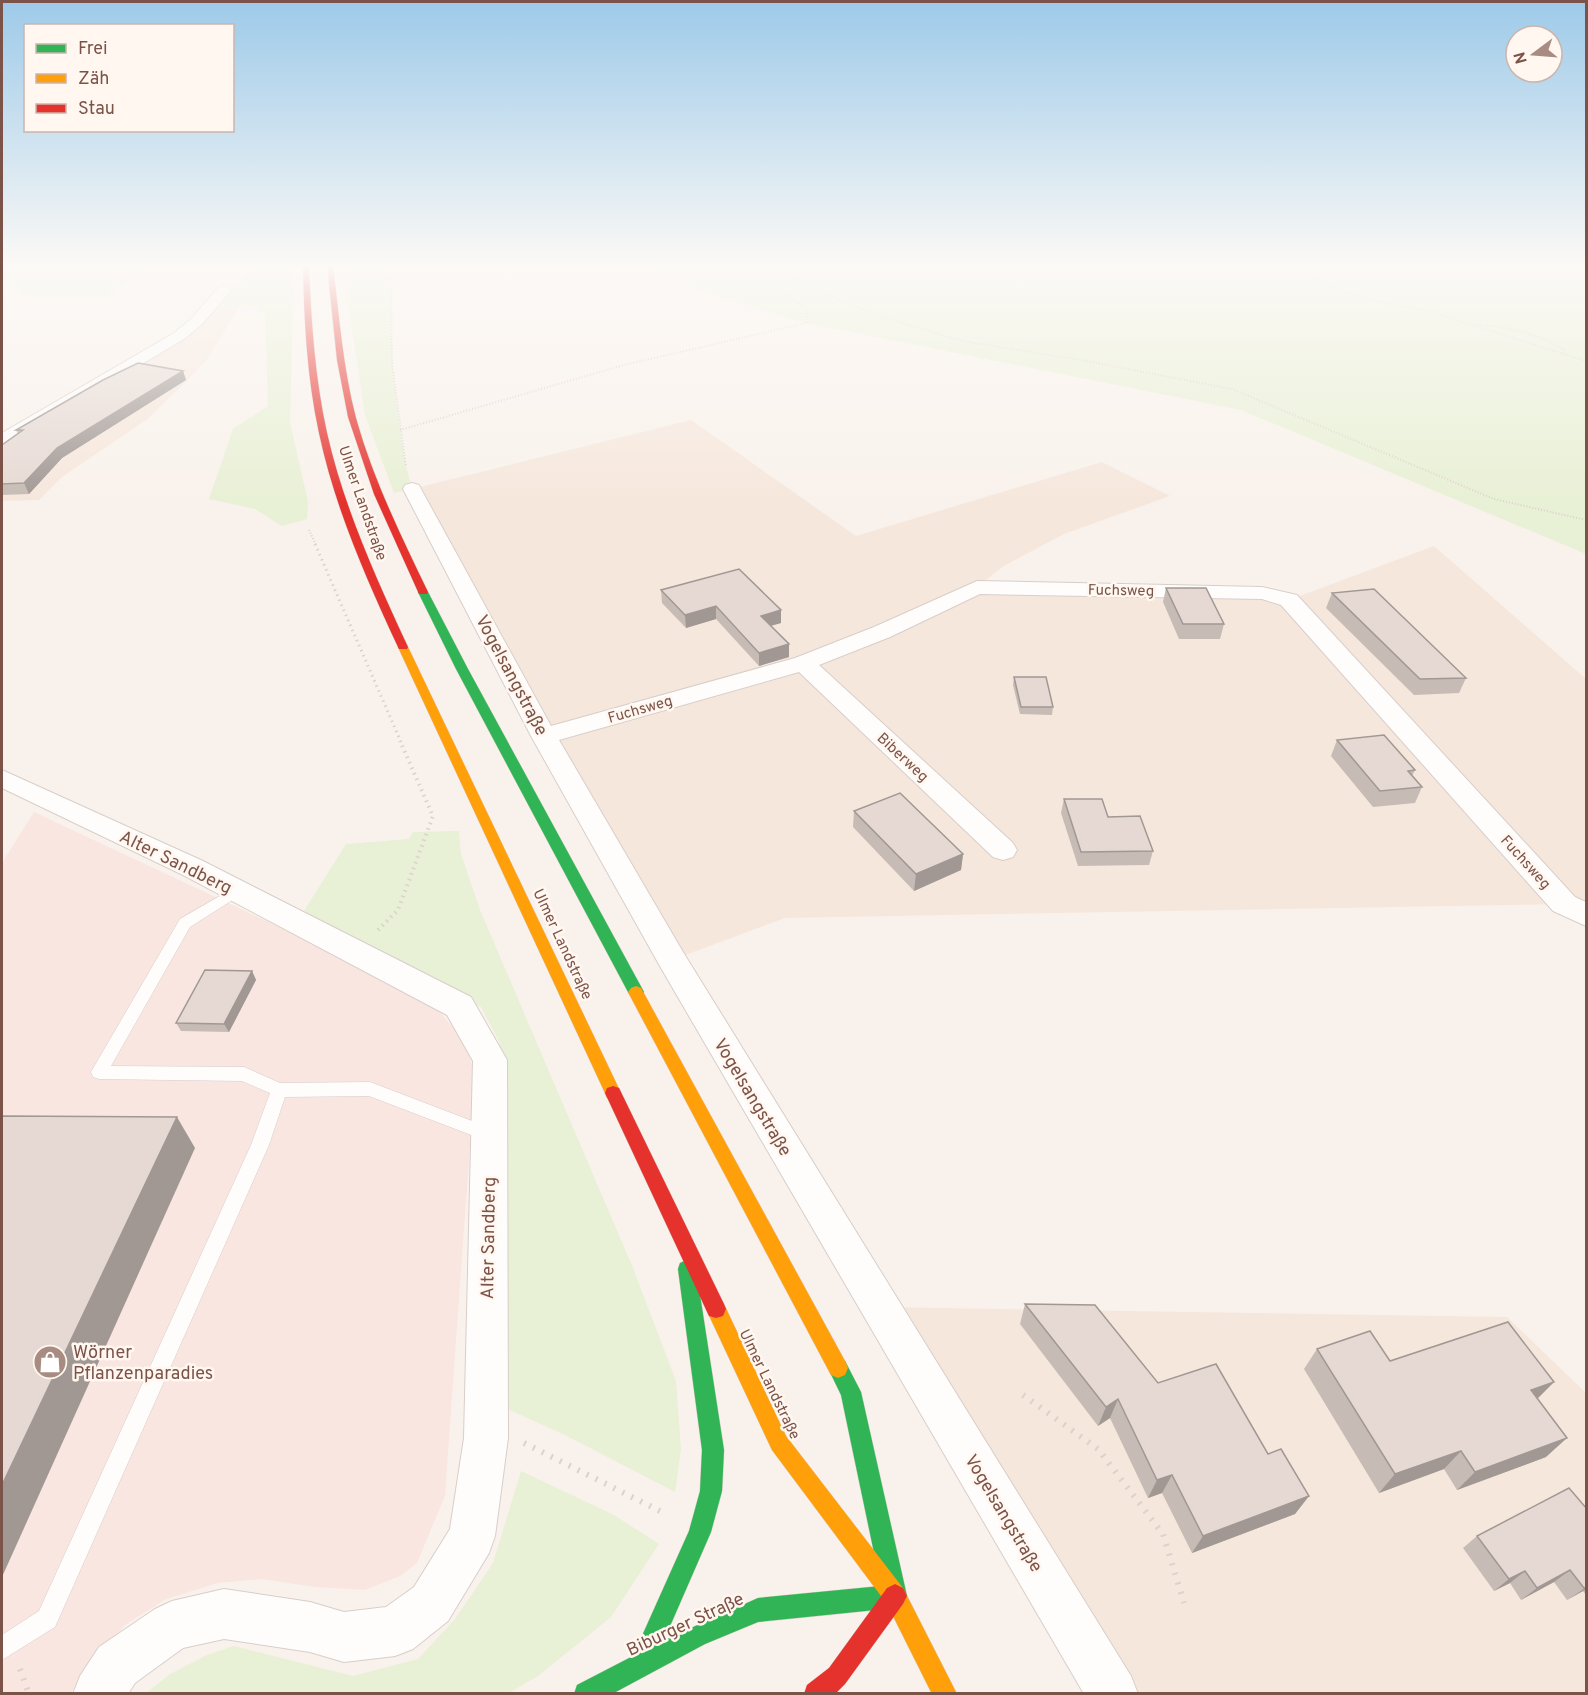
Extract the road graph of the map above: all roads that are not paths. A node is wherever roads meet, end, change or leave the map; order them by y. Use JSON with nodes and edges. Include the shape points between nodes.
{"nodes":[{"id":1,"x":167,"y":343,"type":"edge"},
{"id":2,"x":310,"y":343,"type":"edge"},
{"id":3,"x":340,"y":343,"type":"edge"},
{"id":4,"x":2,"y":440,"type":"edge"},
{"id":5,"x":412,"y":489,"type":"road end"},
{"id":6,"x":803,"y":663,"type":"junction"},
{"id":7,"x":543,"y":736,"type":"junction"},
{"id":8,"x":2,"y":778,"type":"edge"},
{"id":9,"x":1003,"y":850,"type":"dead end"},
{"id":10,"x":237,"y":891,"type":"junction"},
{"id":11,"x":1587,"y":915,"type":"edge"},
{"id":12,"x":279,"y":1090,"type":"junction"},
{"id":13,"x":489,"y":1135,"type":"junction"},
{"id":14,"x":682,"y":1237,"type":"junction"},
{"id":15,"x":895,"y":1596,"type":"junction"},
{"id":16,"x":2,"y":1647,"type":"edge"},
{"id":17,"x":642,"y":1664,"type":"junction"},
{"id":18,"x":98,"y":1694,"type":"edge"},
{"id":19,"x":586,"y":1694,"type":"edge"},
{"id":20,"x":816,"y":1694,"type":"edge"},
{"id":21,"x":945,"y":1694,"type":"edge"},
{"id":22,"x":1113,"y":1694,"type":"edge"}],
"edges":[{"from":1,"to":4,"type":"street"},
{"from":2,"to":14,"type":"main road","name":"Ulmer Landstraße","via":[[323,433],[360,549],[383,605]]},
{"from":3,"to":15,"type":"main road","name":"Ulmer Landstraße","via":[[355,428],[399,543],[467,679],[851,1392]]},
{"from":5,"to":7,"type":"street","name":"Vogelsangstraße"},
{"from":6,"to":7,"type":"street","name":"Fuchsweg"},
{"from":6,"to":9,"type":"street","name":"Biberweg"},
{"from":6,"to":11,"type":"street","name":"Fuchsweg","via":[[882,632],[977,587],[1262,593],[1289,600],[1564,904]]},
{"from":7,"to":22,"type":"street","name":"Vogelsangstraße","via":[[684,981]]},
{"from":8,"to":10,"type":"street","name":"Alter Sandberg"},
{"from":10,"to":12,"type":"lane","via":[[185,923],[99,1072],[244,1074]]},
{"from":10,"to":13,"type":"street","name":"Alter Sandberg","via":[[459,1006],[490,1060]]},
{"from":12,"to":13,"type":"lane","via":[[370,1089]]},
{"from":12,"to":16,"type":"lane","via":[[260,1144],[47,1619]]},
{"from":13,"to":18,"type":"street","name":"Alter Sandberg","via":[[486,1438],[472,1536],[432,1604],[394,1631],[344,1637],[310,1627],[224,1614],[172,1626],[117,1665]]},
{"from":14,"to":15,"type":"main road","name":"Ulmer Landstraße","via":[[783,1450]]},
{"from":14,"to":17,"type":"main road","via":[[713,1450],[711,1491],[700,1532]]},
{"from":15,"to":17,"type":"main road","name":"Biburger Straße","via":[[758,1610]]},
{"from":15,"to":20,"type":"main road","via":[[837,1676]]},
{"from":15,"to":21,"type":"main road","name":"Ulmer Landstraße"},
{"from":17,"to":19,"type":"main road","name":"Biburger Straße"}]}
